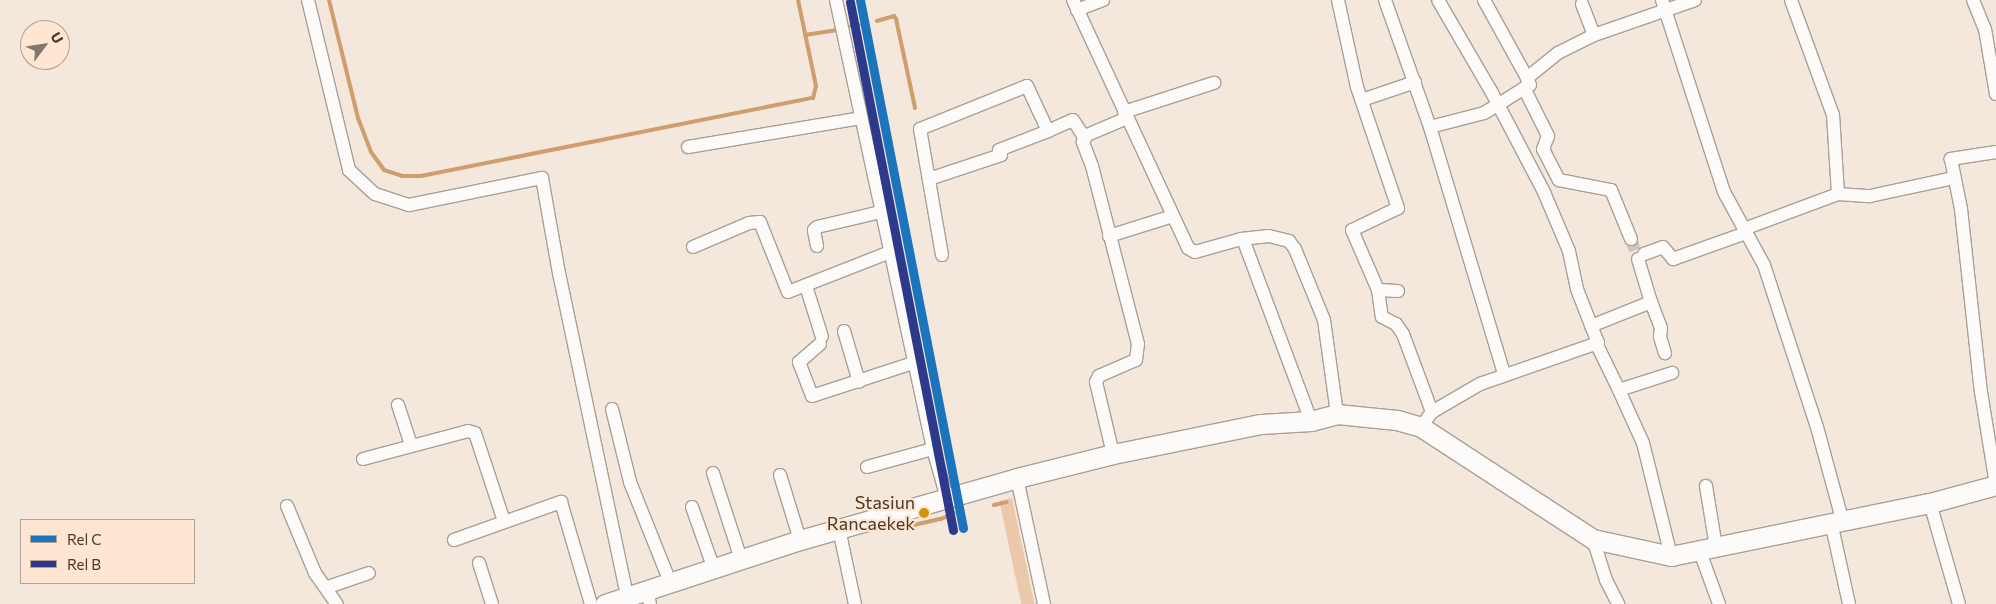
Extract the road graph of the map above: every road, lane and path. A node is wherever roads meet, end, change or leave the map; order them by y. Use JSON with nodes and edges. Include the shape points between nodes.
{"nodes":[{"id":1,"x":308,"y":0,"type":"edge"},
{"id":2,"x":836,"y":0,"type":"edge"},
{"id":3,"x":1103,"y":0,"type":"edge"},
{"id":4,"x":1338,"y":0,"type":"edge"},
{"id":5,"x":1385,"y":0,"type":"edge"},
{"id":6,"x":1438,"y":0,"type":"edge"},
{"id":7,"x":1484,"y":0,"type":"edge"},
{"id":8,"x":1695,"y":0,"type":"edge"},
{"id":9,"x":1791,"y":0,"type":"edge"},
{"id":10,"x":1973,"y":0,"type":"edge"},
{"id":11,"x":1582,"y":4,"type":"dead end"},
{"id":12,"x":1075,"y":5,"type":"edge"},
{"id":13,"x":1664,"y":5,"type":"edge"},
{"id":14,"x":1594,"y":35,"type":"junction"},
{"id":15,"x":1415,"y":82,"type":"junction"},
{"id":16,"x":1214,"y":83,"type":"dead end"},
{"id":17,"x":1525,"y":83,"type":"junction"},
{"id":18,"x":1996,"y":94,"type":"edge"},
{"id":19,"x":1362,"y":100,"type":"junction"},
{"id":20,"x":1499,"y":104,"type":"junction"},
{"id":21,"x":1125,"y":115,"type":"junction"},
{"id":22,"x":861,"y":118,"type":"junction"},
{"id":23,"x":1430,"y":127,"type":"junction"},
{"id":24,"x":1048,"y":131,"type":"junction"},
{"id":25,"x":1084,"y":137,"type":"junction"},
{"id":26,"x":688,"y":147,"type":"dead end"},
{"id":27,"x":1996,"y":152,"type":"edge"},
{"id":28,"x":1954,"y":178,"type":"junction"},
{"id":29,"x":929,"y":179,"type":"junction"},
{"id":30,"x":1838,"y":194,"type":"junction"},
{"id":31,"x":881,"y":212,"type":"junction"},
{"id":32,"x":1172,"y":216,"type":"junction"},
{"id":33,"x":1745,"y":231,"type":"junction"},
{"id":34,"x":1109,"y":236,"type":"junction"},
{"id":35,"x":1243,"y":239,"type":"junction"},
{"id":36,"x":1631,"y":239,"type":"tunnel mouth"},
{"id":37,"x":817,"y":246,"type":"dead end"},
{"id":38,"x":693,"y":247,"type":"dead end"},
{"id":39,"x":890,"y":252,"type":"junction"},
{"id":40,"x":942,"y":255,"type":"dead end"},
{"id":41,"x":806,"y":286,"type":"junction"},
{"id":42,"x":1378,"y":290,"type":"junction"},
{"id":43,"x":1398,"y":291,"type":"dead end"},
{"id":44,"x":1652,"y":302,"type":"junction"},
{"id":45,"x":1591,"y":326,"type":"junction"},
{"id":46,"x":844,"y":331,"type":"dead end"},
{"id":47,"x":1597,"y":345,"type":"junction"},
{"id":48,"x":1665,"y":353,"type":"dead end"},
{"id":49,"x":916,"y":362,"type":"junction"},
{"id":50,"x":1672,"y":372,"type":"dead end"},
{"id":51,"x":1504,"y":374,"type":"junction"},
{"id":52,"x":859,"y":382,"type":"junction"},
{"id":53,"x":1619,"y":390,"type":"junction"},
{"id":54,"x":398,"y":405,"type":"dead end"},
{"id":55,"x":612,"y":409,"type":"dead end"},
{"id":56,"x":1336,"y":414,"type":"junction"},
{"id":57,"x":1426,"y":420,"type":"junction"},
{"id":58,"x":1311,"y":421,"type":"junction"},
{"id":59,"x":411,"y":446,"type":"junction"},
{"id":60,"x":932,"y":449,"type":"junction"},
{"id":61,"x":1112,"y":454,"type":"junction"},
{"id":62,"x":362,"y":459,"type":"dead end"},
{"id":63,"x":867,"y":467,"type":"dead end"},
{"id":64,"x":713,"y":473,"type":"dead end"},
{"id":65,"x":780,"y":475,"type":"dead end"},
{"id":66,"x":1017,"y":478,"type":"junction"},
{"id":67,"x":1996,"y":485,"type":"edge"},
{"id":68,"x":1706,"y":486,"type":"dead end"},
{"id":69,"x":947,"y":498,"type":"junction"},
{"id":70,"x":1930,"y":503,"type":"junction"},
{"id":71,"x":287,"y":506,"type":"dead end"},
{"id":72,"x":692,"y":506,"type":"dead end"},
{"id":73,"x":1836,"y":520,"type":"junction"},
{"id":74,"x":504,"y":521,"type":"junction"},
{"id":75,"x":840,"y":529,"type":"junction"},
{"id":76,"x":1593,"y":539,"type":"junction"},
{"id":77,"x":454,"y":540,"type":"dead end"},
{"id":78,"x":800,"y":540,"type":"junction"},
{"id":79,"x":1708,"y":548,"type":"junction"},
{"id":80,"x":1671,"y":556,"type":"junction"},
{"id":81,"x":741,"y":560,"type":"junction"},
{"id":82,"x":479,"y":563,"type":"dead end"},
{"id":83,"x":714,"y":569,"type":"junction"},
{"id":84,"x":369,"y":572,"type":"dead end"},
{"id":85,"x":670,"y":582,"type":"junction"},
{"id":86,"x":328,"y":587,"type":"junction"},
{"id":87,"x":627,"y":596,"type":"junction"},
{"id":88,"x":648,"y":597,"type":"edge"},
{"id":89,"x":334,"y":603,"type":"edge"},
{"id":90,"x":492,"y":604,"type":"edge"},
{"id":91,"x":591,"y":604,"type":"edge"},
{"id":92,"x":605,"y":604,"type":"edge"},
{"id":93,"x":855,"y":604,"type":"edge"},
{"id":94,"x":1044,"y":604,"type":"edge"},
{"id":95,"x":1618,"y":604,"type":"edge"},
{"id":96,"x":1720,"y":604,"type":"edge"},
{"id":97,"x":1849,"y":604,"type":"edge"},
{"id":98,"x":1959,"y":604,"type":"edge"}],
"edges":[{"from":1,"to":87,"type":"street","via":[[348,170],[375,194],[409,205],[542,178]]},
{"from":2,"to":22,"type":"street"},
{"from":3,"to":12,"type":"street"},
{"from":4,"to":19,"type":"street"},
{"from":5,"to":15,"type":"street"},
{"from":6,"to":20,"type":"street"},
{"from":7,"to":17,"type":"street"},
{"from":8,"to":13,"type":"street"},
{"from":9,"to":30,"type":"street","via":[[1833,115]]},
{"from":10,"to":18,"type":"street","via":[[1985,29]]},
{"from":11,"to":14,"type":"street"},
{"from":12,"to":21,"type":"street"},
{"from":13,"to":14,"type":"street"},
{"from":13,"to":33,"type":"street","via":[[1724,192]]},
{"from":14,"to":17,"type":"street","via":[[1558,53]]},
{"from":15,"to":19,"type":"street"},
{"from":15,"to":23,"type":"street"},
{"from":16,"to":21,"type":"street"},
{"from":17,"to":20,"type":"street"},
{"from":17,"to":36,"type":"street","via":[[1548,136],[1543,149],[1559,180],[1611,190]]},
{"from":19,"to":42,"type":"street","via":[[1398,208],[1352,230]]},
{"from":20,"to":23,"type":"street","via":[[1484,113]]},
{"from":20,"to":45,"type":"street","via":[[1544,192],[1569,251],[1577,289]]},
{"from":21,"to":25,"type":"street"},
{"from":21,"to":32,"type":"street"},
{"from":22,"to":26,"type":"street"},
{"from":22,"to":31,"type":"street"},
{"from":23,"to":51,"type":"street"},
{"from":24,"to":25,"type":"street","via":[[1073,120]]},
{"from":24,"to":29,"type":"street","via":[[999,150],[1001,155]]},
{"from":24,"to":29,"type":"street","via":[[1027,86],[1009,92],[920,129]]},
{"from":25,"to":34,"type":"street"},
{"from":27,"to":28,"type":"street","via":[[1951,159]]},
{"from":28,"to":30,"type":"street","via":[[1870,196]]},
{"from":28,"to":67,"type":"street","via":[[1961,209],[1981,392]]},
{"from":29,"to":40,"type":"street"},
{"from":30,"to":33,"type":"street"},
{"from":31,"to":37,"type":"street","via":[[817,227],[814,230]]},
{"from":31,"to":39,"type":"street"},
{"from":32,"to":34,"type":"street"},
{"from":32,"to":35,"type":"street","via":[[1188,248],[1195,252]]},
{"from":33,"to":44,"type":"street","via":[[1673,259],[1663,247],[1641,256]]},
{"from":33,"to":73,"type":"street","via":[[1764,265],[1804,383]]},
{"from":34,"to":61,"type":"street","via":[[1138,344],[1136,360],[1097,379]]},
{"from":35,"to":56,"type":"street","via":[[1281,238],[1295,249],[1324,320]]},
{"from":35,"to":58,"type":"street"},
{"from":38,"to":41,"type":"street","via":[[758,221],[785,290],[793,292]]},
{"from":39,"to":41,"type":"street"},
{"from":39,"to":49,"type":"street"},
{"from":41,"to":52,"type":"street","via":[[821,340],[799,362],[812,396]]},
{"from":42,"to":43,"type":"street"},
{"from":42,"to":57,"type":"street","via":[[1382,316],[1393,322],[1403,334]]},
{"from":44,"to":45,"type":"street"},
{"from":44,"to":48,"type":"street"},
{"from":45,"to":47,"type":"street"},
{"from":46,"to":52,"type":"street"},
{"from":47,"to":51,"type":"street"},
{"from":47,"to":53,"type":"street"},
{"from":49,"to":52,"type":"street"},
{"from":49,"to":60,"type":"street"},
{"from":50,"to":53,"type":"street"},
{"from":51,"to":57,"type":"street","via":[[1455,397]]},
{"from":53,"to":80,"type":"street","via":[[1643,443]]},
{"from":54,"to":59,"type":"street"},
{"from":55,"to":85,"type":"street","via":[[633,489]]},
{"from":56,"to":57,"type":"main road"},
{"from":56,"to":58,"type":"main road"},
{"from":57,"to":76,"type":"main road"},
{"from":58,"to":61,"type":"main road","via":[[1261,424]]},
{"from":59,"to":62,"type":"street"},
{"from":59,"to":74,"type":"street","via":[[468,431],[475,433]]},
{"from":60,"to":63,"type":"street"},
{"from":60,"to":69,"type":"street"},
{"from":61,"to":66,"type":"main road"},
{"from":64,"to":81,"type":"street"},
{"from":65,"to":78,"type":"street"},
{"from":66,"to":69,"type":"main road"},
{"from":66,"to":94,"type":"street"},
{"from":67,"to":70,"type":"main road"},
{"from":68,"to":79,"type":"street"},
{"from":69,"to":75,"type":"main road"},
{"from":70,"to":73,"type":"main road"},
{"from":70,"to":98,"type":"street"},
{"from":71,"to":86,"type":"street","via":[[315,573]]},
{"from":72,"to":83,"type":"street"},
{"from":73,"to":79,"type":"main road"},
{"from":73,"to":97,"type":"street"},
{"from":74,"to":77,"type":"street"},
{"from":74,"to":91,"type":"street","via":[[560,502]]},
{"from":75,"to":78,"type":"main road"},
{"from":75,"to":93,"type":"street"},
{"from":76,"to":80,"type":"main road"},
{"from":76,"to":95,"type":"street","via":[[1606,580]]},
{"from":78,"to":81,"type":"main road"},
{"from":79,"to":80,"type":"main road"},
{"from":79,"to":96,"type":"street"},
{"from":81,"to":83,"type":"main road"},
{"from":82,"to":90,"type":"street"},
{"from":83,"to":85,"type":"main road"},
{"from":84,"to":86,"type":"street"},
{"from":85,"to":88,"type":"main road"},
{"from":86,"to":89,"type":"street"},
{"from":87,"to":88,"type":"main road"},
{"from":87,"to":92,"type":"main road"}]}
